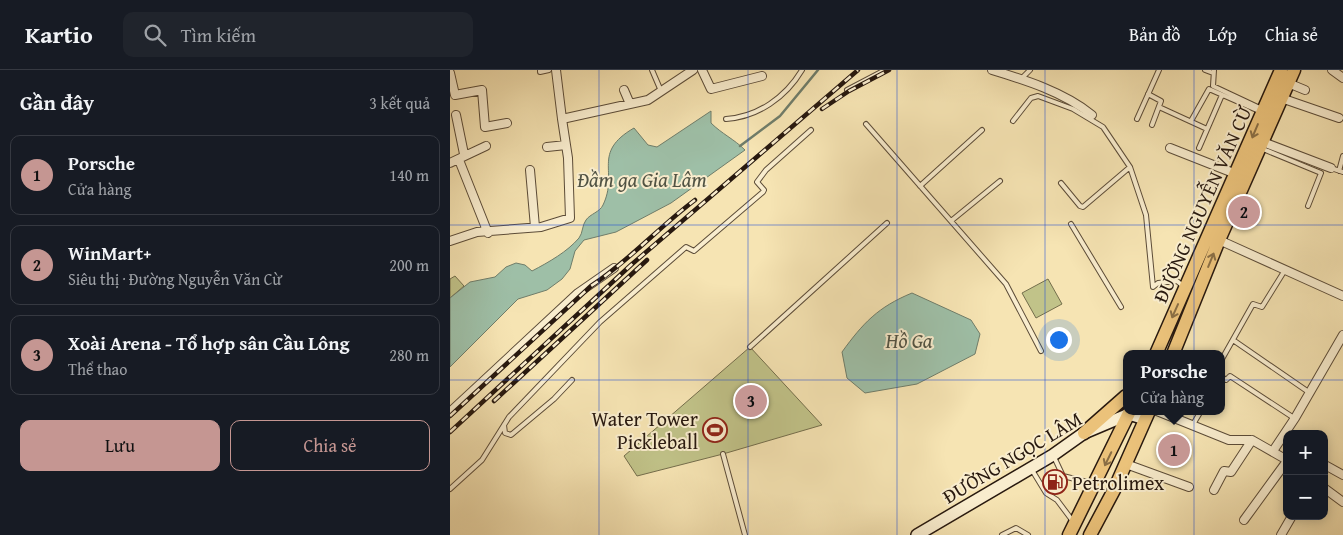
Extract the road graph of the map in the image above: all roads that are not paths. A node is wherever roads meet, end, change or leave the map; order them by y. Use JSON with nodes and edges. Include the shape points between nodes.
{"nodes":[{"id":1,"x":540,"y":70,"type":"edge"},
{"id":2,"x":549,"y":70,"type":"edge"},
{"id":3,"x":556,"y":70,"type":"edge"},
{"id":4,"x":652,"y":70,"type":"edge"},
{"id":5,"x":693,"y":70,"type":"edge"},
{"id":6,"x":702,"y":70,"type":"edge"},
{"id":7,"x":802,"y":70,"type":"edge"},
{"id":8,"x":885,"y":70,"type":"edge"},
{"id":9,"x":992,"y":70,"type":"edge"},
{"id":10,"x":1030,"y":70,"type":"edge"},
{"id":11,"x":1159,"y":70,"type":"edge"},
{"id":12,"x":1205,"y":70,"type":"edge"},
{"id":13,"x":1281,"y":70,"type":"edge"},
{"id":14,"x":1294,"y":70,"type":"edge"},
{"id":15,"x":1332,"y":70,"type":"edge"},
{"id":16,"x":1214,"y":72,"type":"edge"},
{"id":17,"x":450,"y":73,"type":"edge"},
{"id":18,"x":762,"y":76,"type":"dead end"},
{"id":19,"x":1343,"y":78,"type":"edge"},
{"id":20,"x":1021,"y":79,"type":"junction"},
{"id":21,"x":1288,"y":83,"type":"junction"},
{"id":22,"x":624,"y":90,"type":"dead end"},
{"id":23,"x":847,"y":90,"type":"dead end"},
{"id":24,"x":1305,"y":90,"type":"dead end"},
{"id":25,"x":661,"y":92,"type":"junction"},
{"id":26,"x":1148,"y":94,"type":"junction"},
{"id":27,"x":1222,"y":95,"type":"junction"},
{"id":28,"x":1281,"y":98,"type":"junction"},
{"id":29,"x":630,"y":104,"type":"junction"},
{"id":30,"x":1159,"y":108,"type":"junction"},
{"id":31,"x":1263,"y":111,"type":"junction"},
{"id":32,"x":456,"y":115,"type":"dead end"},
{"id":33,"x":1092,"y":115,"type":"dead end"},
{"id":34,"x":1339,"y":118,"type":"dead end"},
{"id":35,"x":562,"y":119,"type":"junction"},
{"id":36,"x":726,"y":119,"type":"dead end"},
{"id":37,"x":1137,"y":119,"type":"dead end"},
{"id":38,"x":1013,"y":121,"type":"dead end"},
{"id":39,"x":1191,"y":121,"type":"junction"},
{"id":40,"x":508,"y":123,"type":"dead end"},
{"id":41,"x":866,"y":124,"type":"dead end"},
{"id":42,"x":1152,"y":124,"type":"dead end"},
{"id":43,"x":1207,"y":129,"type":"junction"},
{"id":44,"x":811,"y":130,"type":"dead end"},
{"id":45,"x":982,"y":130,"type":"dead end"},
{"id":46,"x":1263,"y":143,"type":"junction"},
{"id":47,"x":566,"y":145,"type":"junction"},
{"id":48,"x":486,"y":146,"type":"dead end"},
{"id":49,"x":547,"y":148,"type":"dead end"},
{"id":50,"x":1170,"y":148,"type":"dead end"},
{"id":51,"x":1199,"y":148,"type":"dead end"},
{"id":52,"x":1290,"y":149,"type":"dead end"},
{"id":53,"x":1343,"y":156,"type":"edge"},
{"id":54,"x":462,"y":157,"type":"junction"},
{"id":55,"x":450,"y":163,"type":"edge"},
{"id":56,"x":1130,"y":167,"type":"junction"},
{"id":57,"x":530,"y":170,"type":"dead end"},
{"id":58,"x":1338,"y":170,"type":"edge"},
{"id":59,"x":1236,"y":174,"type":"junction"},
{"id":60,"x":1000,"y":181,"type":"dead end"},
{"id":61,"x":1061,"y":183,"type":"dead end"},
{"id":62,"x":920,"y":186,"type":"junction"},
{"id":63,"x":1308,"y":206,"type":"dead end"},
{"id":64,"x":951,"y":221,"type":"junction"},
{"id":65,"x":887,"y":223,"type":"dead end"},
{"id":66,"x":1071,"y":224,"type":"dead end"},
{"id":67,"x":535,"y":227,"type":"junction"},
{"id":68,"x":488,"y":233,"type":"junction"},
{"id":69,"x":1219,"y":240,"type":"junction"},
{"id":70,"x":450,"y":241,"type":"edge"},
{"id":71,"x":614,"y":268,"type":"dead end"},
{"id":72,"x":1285,"y":269,"type":"junction"},
{"id":73,"x":1186,"y":288,"type":"junction"},
{"id":74,"x":1343,"y":296,"type":"edge"},
{"id":75,"x":1121,"y":307,"type":"dead end"},
{"id":76,"x":1343,"y":335,"type":"edge"},
{"id":77,"x":1233,"y":340,"type":"junction"},
{"id":78,"x":750,"y":347,"type":"dead end"},
{"id":79,"x":1158,"y":350,"type":"edge"},
{"id":80,"x":1175,"y":350,"type":"edge"},
{"id":81,"x":1041,"y":351,"type":"dead end"},
{"id":82,"x":1225,"y":354,"type":"edge"},
{"id":83,"x":1225,"y":379,"type":"edge"},
{"id":84,"x":572,"y":380,"type":"dead end"},
{"id":85,"x":1310,"y":393,"type":"junction"},
{"id":86,"x":1123,"y":399,"type":"edge"},
{"id":87,"x":450,"y":412,"type":"edge"},
{"id":88,"x":1124,"y":415,"type":"edge"},
{"id":89,"x":1128,"y":415,"type":"edge"},
{"id":90,"x":1147,"y":415,"type":"edge"},
{"id":91,"x":1166,"y":415,"type":"edge"},
{"id":92,"x":1199,"y":415,"type":"edge"},
{"id":93,"x":1295,"y":418,"type":"junction"},
{"id":94,"x":504,"y":425,"type":"junction"},
{"id":95,"x":1192,"y":426,"type":"junction"},
{"id":96,"x":1084,"y":433,"type":"junction"},
{"id":97,"x":1252,"y":440,"type":"junction"},
{"id":98,"x":1273,"y":450,"type":"junction"},
{"id":99,"x":723,"y":454,"type":"dead end"},
{"id":100,"x":1053,"y":455,"type":"junction"},
{"id":101,"x":1283,"y":458,"type":"edge"},
{"id":102,"x":1126,"y":464,"type":"junction"},
{"id":103,"x":1283,"y":466,"type":"edge"},
{"id":104,"x":1030,"y":468,"type":"junction"},
{"id":105,"x":1328,"y":468,"type":"edge"},
{"id":106,"x":1343,"y":475,"type":"edge"},
{"id":107,"x":1096,"y":484,"type":"junction"},
{"id":108,"x":1189,"y":487,"type":"dead end"},
{"id":109,"x":450,"y":489,"type":"edge"},
{"id":110,"x":1214,"y":490,"type":"dead end"},
{"id":111,"x":1328,"y":491,"type":"edge"},
{"id":112,"x":1343,"y":502,"type":"edge"},
{"id":113,"x":1244,"y":520,"type":"dead end"},
{"id":114,"x":1290,"y":520,"type":"edge"},
{"id":115,"x":1072,"y":530,"type":"edge"},
{"id":116,"x":745,"y":535,"type":"edge"},
{"id":117,"x":917,"y":535,"type":"edge"},
{"id":118,"x":1002,"y":535,"type":"edge"},
{"id":119,"x":1028,"y":535,"type":"edge"},
{"id":120,"x":1090,"y":535,"type":"edge"},
{"id":121,"x":1281,"y":535,"type":"edge"}],
"edges":[{"from":1,"to":2,"type":"lane"},
{"from":3,"to":35,"type":"street"},
{"from":4,"to":25,"type":"lane"},
{"from":5,"to":25,"type":"street"},
{"from":6,"to":18,"type":"street","via":[[711,89]]},
{"from":7,"to":36,"type":"lane","via":[[789,88],[764,107],[745,116]]},
{"from":8,"to":23,"type":"lane"},
{"from":9,"to":20,"type":"street"},
{"from":10,"to":20,"type":"lane"},
{"from":11,"to":26,"type":"lane"},
{"from":12,"to":16,"type":"lane"},
{"from":13,"to":31,"type":"main road","name":"ĐƯỜNG NGUYỄN VĂN CỪ"},
{"from":14,"to":21,"type":"main road","name":"ĐƯỜNG NGUYỄN VĂN CỪ"},
{"from":15,"to":19,"type":"street"},
{"from":16,"to":31,"type":"lane","via":[[1213,86]]},
{"from":17,"to":40,"type":"street","via":[[455,95],[482,90],[485,126]]},
{"from":20,"to":33,"type":"street","via":[[1082,107]]},
{"from":21,"to":24,"type":"street"},
{"from":21,"to":28,"type":"main road","name":"ĐƯỜNG NGUYỄN VĂN CỪ"},
{"from":22,"to":29,"type":"street"},
{"from":25,"to":29,"type":"street","via":[[648,100]]},
{"from":26,"to":30,"type":"lane","via":[[1161,101]]},
{"from":26,"to":37,"type":"lane"},
{"from":27,"to":31,"type":"lane"},
{"from":27,"to":39,"type":"lane","via":[[1209,88]]},
{"from":27,"to":43,"type":"lane"},
{"from":28,"to":34,"type":"street"},
{"from":28,"to":46,"type":"main road","name":"ĐƯỜNG NGUYỄN VĂN CỪ"},
{"from":29,"to":35,"type":"street"},
{"from":30,"to":39,"type":"lane"},
{"from":30,"to":42,"type":"lane"},
{"from":31,"to":59,"type":"main road","name":"ĐƯỜNG NGUYỄN VĂN CỪ","one_way":true},
{"from":32,"to":54,"type":"street"},
{"from":35,"to":47,"type":"street"},
{"from":38,"to":56,"type":"lane","via":[[1035,96],[1065,106],[1103,128]]},
{"from":39,"to":43,"type":"lane"},
{"from":41,"to":62,"type":"lane"},
{"from":43,"to":51,"type":"lane"},
{"from":44,"to":94,"type":"lane","via":[[766,170],[757,182],[764,190],[750,206],[694,251],[686,247],[600,322]]},
{"from":45,"to":62,"type":"lane"},
{"from":46,"to":52,"type":"lane"},
{"from":46,"to":58,"type":"street"},
{"from":46,"to":63,"type":"lane","via":[[1322,173]]},
{"from":46,"to":69,"type":"main road","name":"ĐƯỜNG NGUYỄN VĂN CỪ"},
{"from":47,"to":49,"type":"street"},
{"from":47,"to":67,"type":"street","via":[[570,218]]},
{"from":48,"to":54,"type":"street"},
{"from":50,"to":59,"type":"street"},
{"from":53,"to":58,"type":"lane"},
{"from":54,"to":55,"type":"street"},
{"from":54,"to":68,"type":"street"},
{"from":56,"to":61,"type":"lane","via":[[1083,207]]},
{"from":56,"to":73,"type":"lane","via":[[1146,215],[1153,287],[1158,283],[1177,281]]},
{"from":57,"to":67,"type":"street"},
{"from":59,"to":73,"type":"main road","name":"ĐƯỜNG NGUYỄN VĂN CỪ"},
{"from":60,"to":64,"type":"lane"},
{"from":62,"to":64,"type":"lane"},
{"from":64,"to":81,"type":"lane","via":[[1006,284]]},
{"from":65,"to":78,"type":"lane"},
{"from":66,"to":75,"type":"lane"},
{"from":67,"to":68,"type":"street"},
{"from":68,"to":70,"type":"street","via":[[477,232]]},
{"from":69,"to":72,"type":"street"},
{"from":80,"to":69,"type":"main road","name":"ĐƯỜNG NGUYỄN VĂN CỪ","one_way":true},
{"from":71,"to":87,"type":"street","via":[[578,293]]},
{"from":72,"to":74,"type":"street"},
{"from":72,"to":77,"type":"lane","via":[[1262,307],[1253,304]]},
{"from":73,"to":79,"type":"main road","name":"ĐƯỜNG NGUYỄN VĂN CỪ","one_way":true},
{"from":76,"to":85,"type":"street"},
{"from":77,"to":82,"type":"lane"},
{"from":77,"to":85,"type":"lane"},
{"from":83,"to":93,"type":"lane","via":[[1230,376]]},
{"from":84,"to":94,"type":"lane","via":[[511,435],[505,433]]},
{"from":85,"to":93,"type":"street"},
{"from":86,"to":96,"type":"main road"},
{"from":88,"to":96,"type":"main road","name":"ĐƯỜNG NGỌC LÂM"},
{"from":89,"to":107,"type":"main road","one_way":true},
{"from":90,"to":102,"type":"main road"},
{"from":91,"to":95,"type":"street"},
{"from":92,"to":95,"type":"lane"},
{"from":93,"to":98,"type":"street"},
{"from":94,"to":109,"type":"lane","via":[[482,460]]},
{"from":95,"to":97,"type":"street","via":[[1229,440]]},
{"from":96,"to":100,"type":"main road","name":"ĐƯỜNG NGỌC LÂM"},
{"from":97,"to":98,"type":"street"},
{"from":97,"to":110,"type":"street","via":[[1231,472],[1224,471]]},
{"from":98,"to":101,"type":"street"},
{"from":99,"to":116,"type":"lane"},
{"from":100,"to":104,"type":"main road","name":"ĐƯỜNG NGỌC LÂM"},
{"from":100,"to":107,"type":"lane","via":[[1063,476]]},
{"from":102,"to":108,"type":"street"},
{"from":102,"to":120,"type":"main road"},
{"from":103,"to":113,"type":"street"},
{"from":104,"to":115,"type":"lane","via":[[1046,493],[1057,500]]},
{"from":104,"to":117,"type":"main road","name":"ĐƯỜNG NGỌC LÂM"},
{"from":105,"to":106,"type":"street"},
{"from":107,"to":115,"type":"main road"},
{"from":111,"to":112,"type":"street"},
{"from":114,"to":121,"type":"street"},
{"from":118,"to":119,"type":"lane","via":[[1016,528]]}]}
